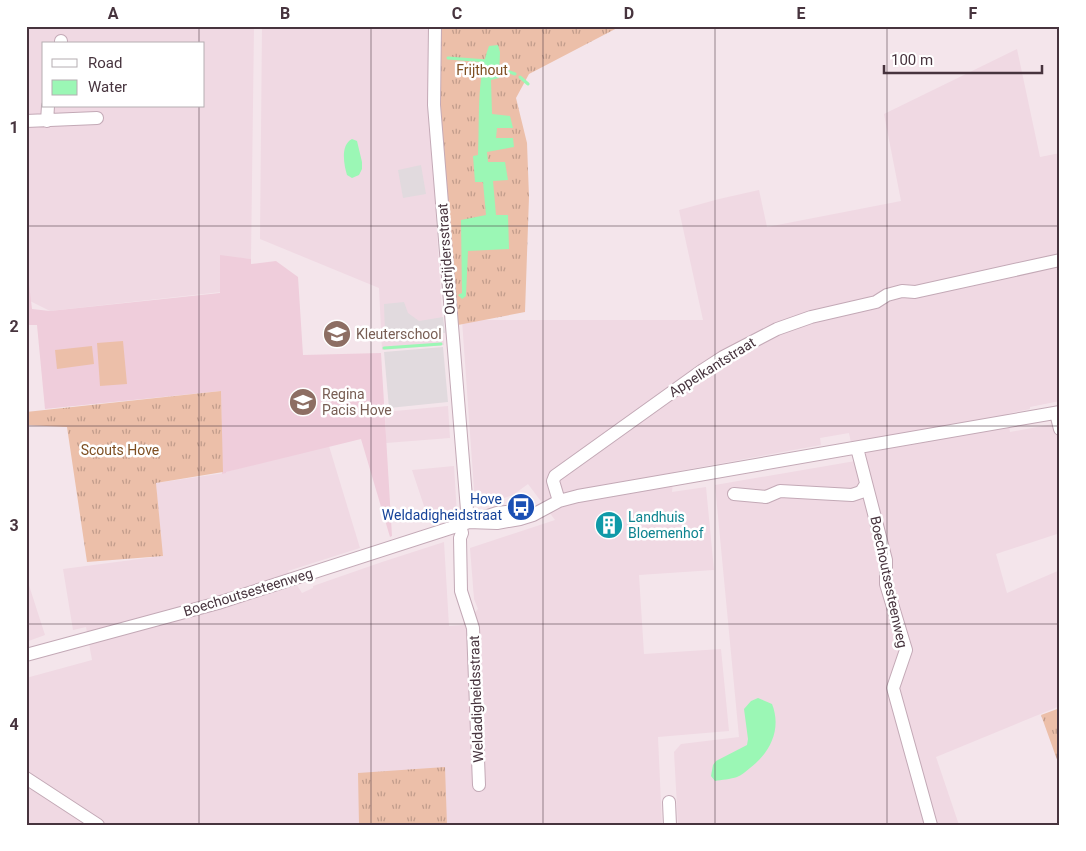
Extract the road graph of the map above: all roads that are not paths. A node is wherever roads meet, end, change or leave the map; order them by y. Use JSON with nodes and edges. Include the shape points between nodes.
{"nodes":[{"id":1,"x":435,"y":26,"type":"edge"},
{"id":2,"x":48,"y":108,"type":"edge"},
{"id":3,"x":97,"y":118,"type":"dead end"},
{"id":4,"x":26,"y":121,"type":"edge"},
{"id":5,"x":47,"y":121,"type":"junction"},
{"id":6,"x":1060,"y":260,"type":"edge"},
{"id":7,"x":1058,"y":413,"type":"edge"},
{"id":8,"x":1060,"y":429,"type":"edge"},
{"id":9,"x":857,"y":448,"type":"junction"},
{"id":10,"x":866,"y":484,"type":"junction"},
{"id":11,"x":734,"y":494,"type":"dead end"},
{"id":12,"x":556,"y":502,"type":"junction"},
{"id":13,"x":464,"y":523,"type":"junction"},
{"id":14,"x":26,"y":656,"type":"edge"},
{"id":15,"x":26,"y":778,"type":"edge"},
{"id":16,"x":479,"y":785,"type":"dead end"},
{"id":17,"x":669,"y":802,"type":"dead end"},
{"id":18,"x":98,"y":825,"type":"edge"},
{"id":19,"x":670,"y":825,"type":"edge"},
{"id":20,"x":931,"y":825,"type":"edge"}],
"edges":[{"from":1,"to":13,"type":"street","name":"Oudstrijdersstraat","via":[[434,105]]},
{"from":2,"to":5,"type":"street"},
{"from":3,"to":5,"type":"street"},
{"from":4,"to":5,"type":"street"},
{"from":6,"to":12,"type":"street","name":"Appelkantstraat","via":[[915,292],[902,291],[876,302],[811,317],[774,331],[703,370],[555,476]]},
{"from":7,"to":8,"type":"street"},
{"from":7,"to":9,"type":"street","name":"Boechoutsesteenweg"},
{"from":9,"to":10,"type":"street","name":"Boechoutsesteenweg"},
{"from":9,"to":12,"type":"street","name":"Boechoutsesteenweg"},
{"from":10,"to":11,"type":"street","via":[[861,492],[852,495],[780,491],[766,496]]},
{"from":10,"to":20,"type":"street","name":"Boechoutsesteenweg","via":[[886,560],[886,584],[906,650],[893,688]]},
{"from":12,"to":13,"type":"street","name":"Boechoutsesteenweg","via":[[533,515]]},
{"from":13,"to":14,"type":"street","name":"Boechoutsesteenweg","via":[[218,603]]},
{"from":13,"to":16,"type":"street","name":"Weldadigheidsstraat","via":[[460,538],[462,591],[473,628]]},
{"from":15,"to":18,"type":"street"},
{"from":17,"to":19,"type":"street"}]}
